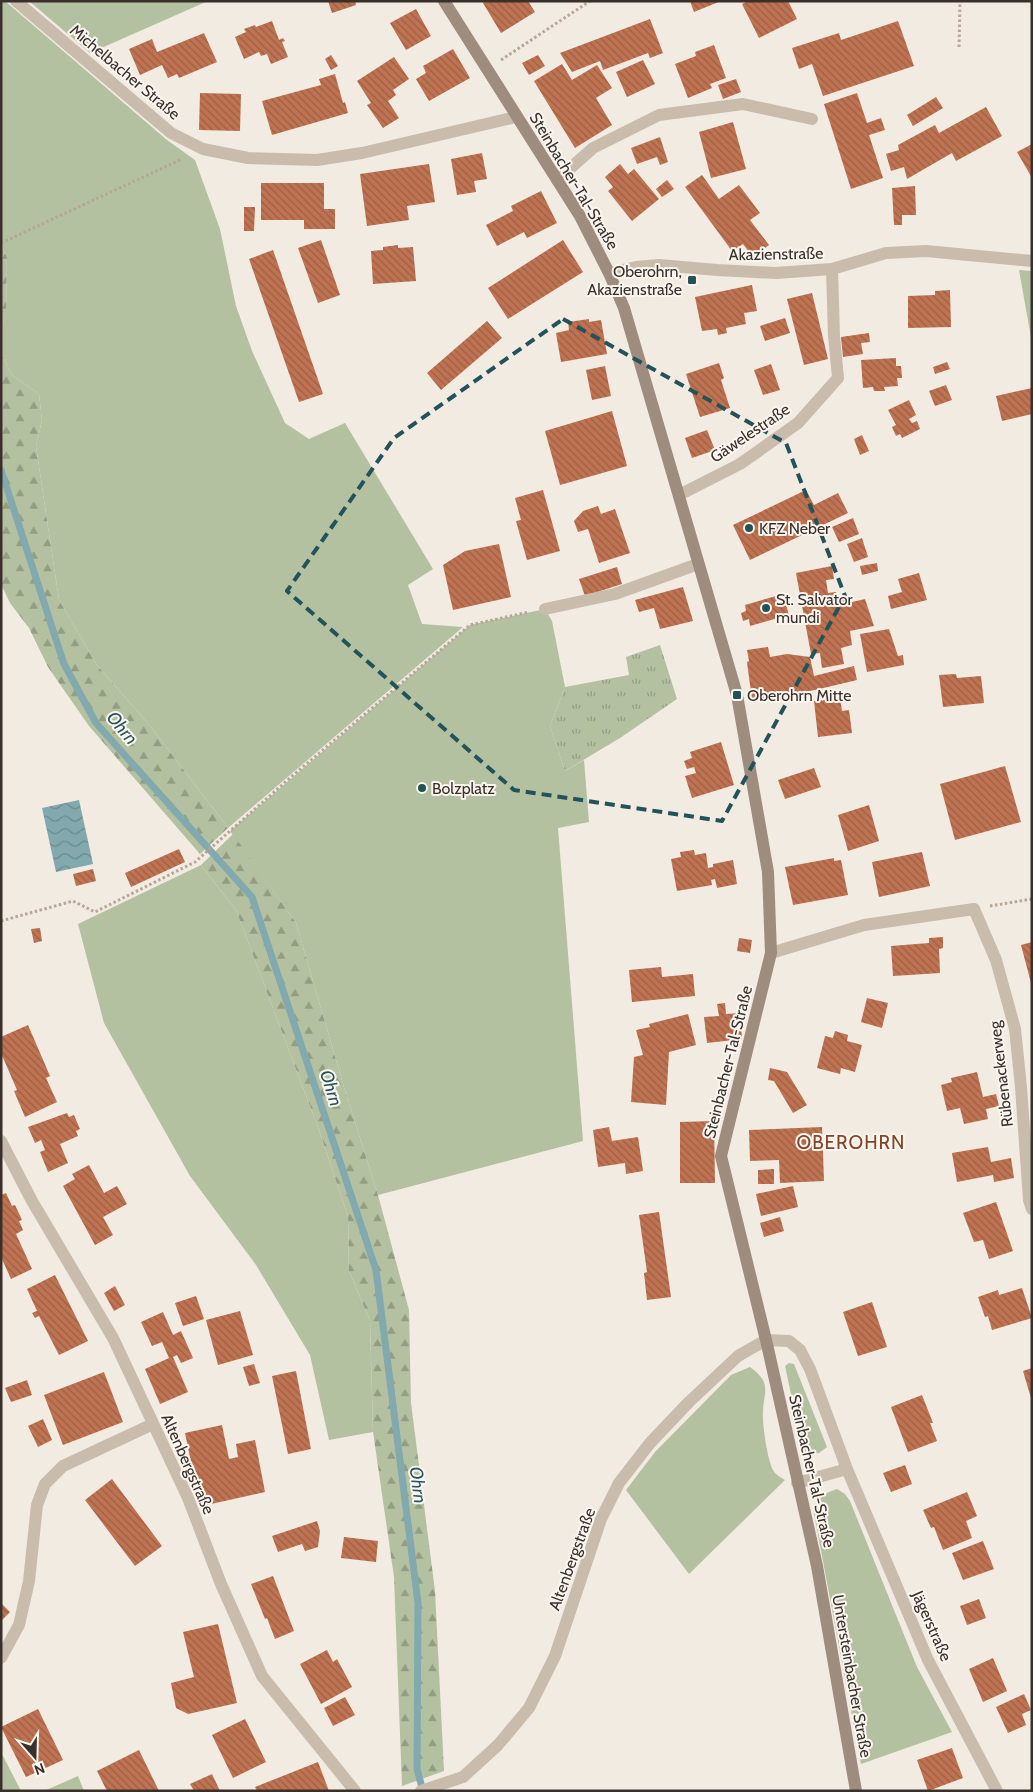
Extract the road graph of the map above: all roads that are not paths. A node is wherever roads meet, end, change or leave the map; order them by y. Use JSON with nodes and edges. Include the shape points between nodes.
{"nodes":[{"id":1,"x":16,"y":1,"type":"edge"},
{"id":2,"x":444,"y":1,"type":"edge"},
{"id":3,"x":516,"y":117,"type":"junction"},
{"id":4,"x":812,"y":119,"type":"dead end"},
{"id":5,"x":557,"y":180,"type":"junction"},
{"id":6,"x":1032,"y":261,"type":"edge"},
{"id":7,"x":832,"y":269,"type":"junction"},
{"id":8,"x":609,"y":273,"type":"junction"},
{"id":9,"x":679,"y":495,"type":"junction"},
{"id":10,"x":698,"y":564,"type":"junction"},
{"id":11,"x":545,"y":609,"type":"road end"},
{"id":12,"x":771,"y":953,"type":"junction"},
{"id":13,"x":1,"y":1141,"type":"edge"},
{"id":14,"x":1032,"y":1209,"type":"edge"},
{"id":15,"x":766,"y":1340,"type":"junction"},
{"id":16,"x":153,"y":1424,"type":"junction"},
{"id":17,"x":847,"y":1469,"type":"junction"},
{"id":18,"x":797,"y":1483,"type":"junction"},
{"id":19,"x":817,"y":1566,"type":"joint"},
{"id":20,"x":1,"y":1658,"type":"edge"},
{"id":21,"x":355,"y":1791,"type":"edge"},
{"id":22,"x":421,"y":1791,"type":"edge"},
{"id":23,"x":856,"y":1791,"type":"edge"},
{"id":24,"x":997,"y":1791,"type":"edge"}],
"edges":[{"from":1,"to":3,"type":"street","name":"Michelbacher Straße","via":[[171,132],[203,149],[248,158],[317,160],[362,153]]},
{"from":2,"to":3,"type":"main road","name":"Steinbacher-Tal-Straße"},
{"from":3,"to":5,"type":"main road","name":"Steinbacher-Tal-Straße"},
{"from":4,"to":5,"type":"street","via":[[743,104],[658,115],[593,148]]},
{"from":5,"to":8,"type":"main road","name":"Steinbacher-Tal-Straße","via":[[580,216]]},
{"from":6,"to":7,"type":"street","name":"Akazienstraße","via":[[926,251],[886,253]]},
{"from":7,"to":8,"type":"street","name":"Akazienstraße","via":[[776,273],[659,264]]},
{"from":7,"to":9,"type":"street","name":"Gäwelestraße","via":[[838,378],[798,423],[740,464]]},
{"from":8,"to":9,"type":"main road","name":"Steinbacher-Tal-Straße","via":[[624,308]]},
{"from":9,"to":10,"type":"main road","name":"Steinbacher-Tal-Straße"},
{"from":10,"to":11,"type":"street","via":[[615,594]]},
{"from":10,"to":12,"type":"main road","name":"Steinbacher-Tal-Straße","via":[[737,695],[768,872]]},
{"from":12,"to":14,"type":"street","name":"Rübenackerweg","via":[[864,925],[974,909],[996,960],[1015,1029]]},
{"from":12,"to":15,"type":"main road","name":"Steinbacher-Tal-Straße","via":[[721,1156]]},
{"from":13,"to":16,"type":"street","name":"Altenbergstraße","via":[[32,1201],[113,1338]]},
{"from":15,"to":17,"type":"street","name":"Jägerstraße","via":[[789,1342],[800,1350]]},
{"from":15,"to":18,"type":"main road","name":"Steinbacher-Tal-Straße"},
{"from":15,"to":22,"type":"street","name":"Altenbergstraße","via":[[738,1356],[689,1402],[650,1442],[619,1483],[601,1519],[555,1656],[529,1708],[498,1746],[463,1778]]},
{"from":16,"to":20,"type":"street","via":[[63,1466],[45,1484],[37,1505],[29,1581],[19,1626]]},
{"from":16,"to":21,"type":"street","name":"Altenbergstraße","via":[[188,1498],[221,1584],[262,1676]]},
{"from":17,"to":18,"type":"street"},
{"from":17,"to":24,"type":"street","name":"Jägerstraße","via":[[928,1660]]},
{"from":18,"to":19,"type":"main road","name":"Steinbacher-Tal-Straße"},
{"from":19,"to":23,"type":"main road","name":"Untersteinbacher Straße"}]}
